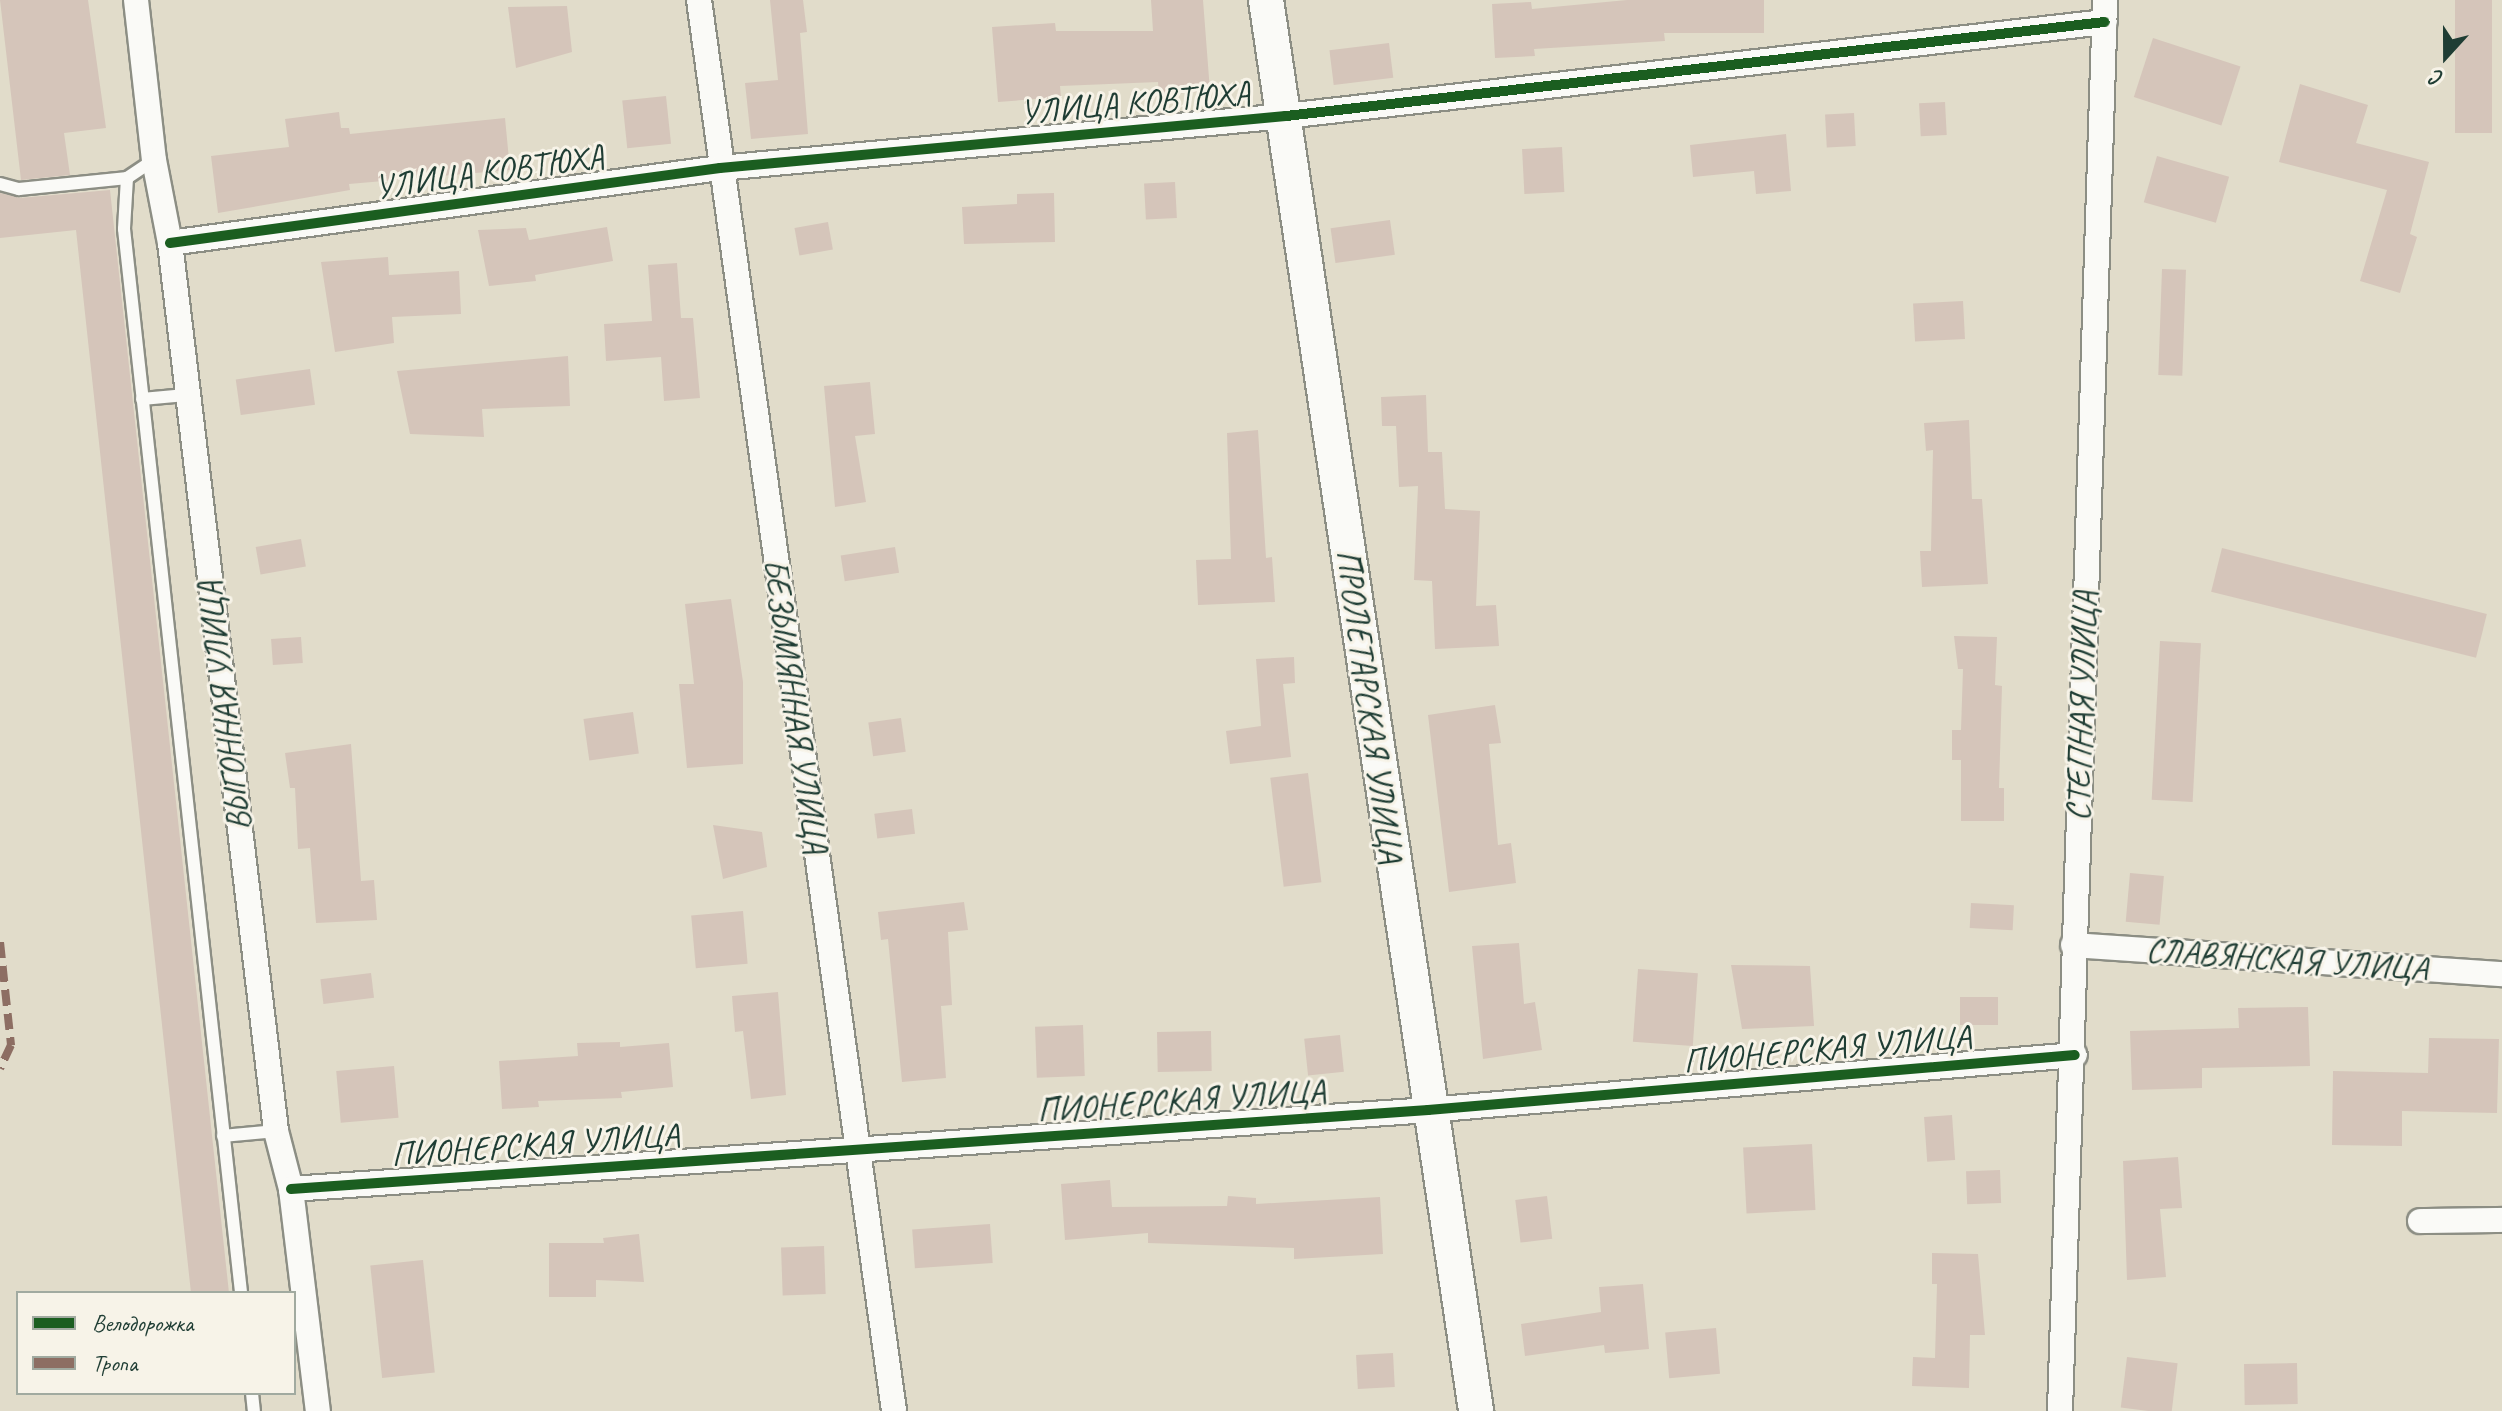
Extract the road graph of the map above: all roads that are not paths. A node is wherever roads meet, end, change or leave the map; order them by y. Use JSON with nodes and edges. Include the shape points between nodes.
{"nodes":[{"id":1,"x":136,"y":0,"type":"edge"},
{"id":2,"x":699,"y":0,"type":"edge"},
{"id":3,"x":1266,"y":0,"type":"edge"},
{"id":4,"x":2105,"y":11,"type":"edge"},
{"id":5,"x":1286,"y":116,"type":"junction"},
{"id":6,"x":154,"y":160,"type":"junction"},
{"id":7,"x":720,"y":168,"type":"junction"},
{"id":8,"x":127,"y":178,"type":"junction"},
{"id":9,"x":0,"y":184,"type":"edge"},
{"id":10,"x":170,"y":243,"type":"junction"},
{"id":11,"x":186,"y":395,"type":"junction"},
{"id":12,"x":142,"y":399,"type":"junction"},
{"id":13,"x":2073,"y":945,"type":"junction"},
{"id":14,"x":2502,"y":974,"type":"edge"},
{"id":15,"x":2075,"y":1055,"type":"junction"},
{"id":16,"x":1428,"y":1110,"type":"junction"},
{"id":17,"x":276,"y":1131,"type":"junction"},
{"id":18,"x":223,"y":1136,"type":"junction"},
{"id":19,"x":858,"y":1151,"type":"junction"},
{"id":20,"x":291,"y":1189,"type":"junction"},
{"id":21,"x":2502,"y":1220,"type":"edge"},
{"id":22,"x":2420,"y":1221,"type":"dead end"},
{"id":23,"x":241,"y":1291,"type":"edge"},
{"id":24,"x":318,"y":1411,"type":"edge"},
{"id":25,"x":894,"y":1411,"type":"edge"},
{"id":26,"x":1476,"y":1411,"type":"edge"},
{"id":27,"x":2060,"y":1411,"type":"edge"}],
"edges":[{"from":1,"to":6,"type":"street","name":"ВЫГОННАЯ УЛИЦА"},
{"from":2,"to":7,"type":"street","name":"БЕЗЫМЯННАЯ УЛИЦА"},
{"from":3,"to":5,"type":"street","name":"ПРОЛЕТАРСКАЯ УЛИЦА"},
{"from":4,"to":5,"type":"street","name":"УЛИЦА КОВТЮХА"},
{"from":4,"to":13,"type":"street","name":"СТЕПНАЯ УЛИЦА"},
{"from":5,"to":7,"type":"street","name":"УЛИЦА КОВТЮХА"},
{"from":5,"to":16,"type":"street","name":"ПРОЛЕТАРСКАЯ УЛИЦА"},
{"from":6,"to":8,"type":"lane"},
{"from":6,"to":10,"type":"street","name":"ВЫГОННАЯ УЛИЦА"},
{"from":7,"to":10,"type":"street","name":"УЛИЦА КОВТЮХА"},
{"from":7,"to":19,"type":"street","name":"БЕЗЫМЯННАЯ УЛИЦА"},
{"from":8,"to":9,"type":"lane","via":[[19,189]]},
{"from":8,"to":12,"type":"lane","via":[[124,229]]},
{"from":10,"to":11,"type":"street","name":"ВЫГОННАЯ УЛИЦА"},
{"from":11,"to":12,"type":"lane"},
{"from":11,"to":17,"type":"street","name":"ВЫГОННАЯ УЛИЦА"},
{"from":12,"to":18,"type":"lane"},
{"from":13,"to":14,"type":"street","name":"СЛАВЯНСКАЯ УЛИЦА"},
{"from":13,"to":15,"type":"street","name":"СТЕПНАЯ УЛИЦА"},
{"from":15,"to":16,"type":"street","name":"ПИОНЕРСКАЯ УЛИЦА"},
{"from":15,"to":27,"type":"street","name":"СТЕПНАЯ УЛИЦА"},
{"from":16,"to":19,"type":"street","name":"ПИОНЕРСКАЯ УЛИЦА"},
{"from":16,"to":26,"type":"street","name":"ПРОЛЕТАРСКАЯ УЛИЦА"},
{"from":17,"to":18,"type":"lane"},
{"from":17,"to":20,"type":"street","name":"ВЫГОННАЯ УЛИЦА"},
{"from":18,"to":23,"type":"lane"},
{"from":19,"to":20,"type":"street","name":"ПИОНЕРСКАЯ УЛИЦА"},
{"from":19,"to":25,"type":"street","name":"БЕЗЫМЯННАЯ УЛИЦА"},
{"from":20,"to":24,"type":"street","name":"ВЫГОННАЯ УЛИЦА"},
{"from":21,"to":22,"type":"street"}]}
